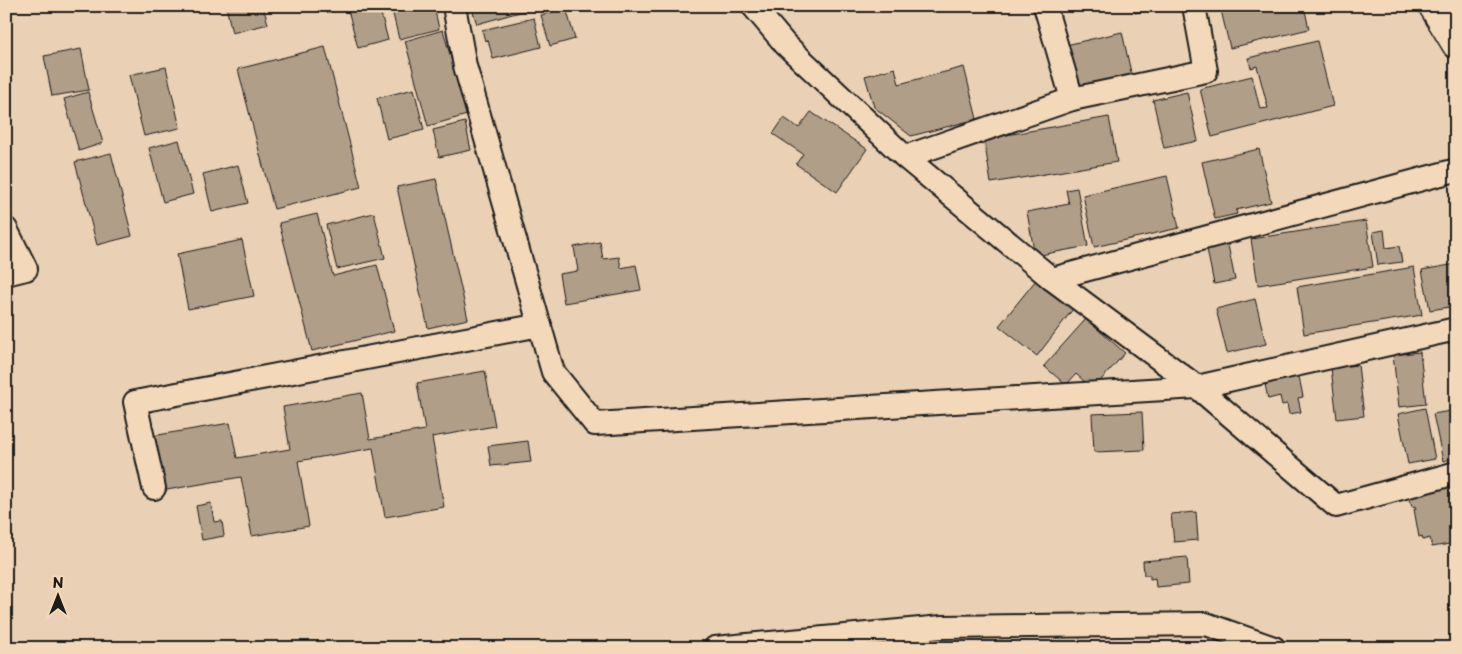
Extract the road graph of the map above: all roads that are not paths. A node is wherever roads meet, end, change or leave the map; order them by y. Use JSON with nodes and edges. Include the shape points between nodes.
{"nodes":[{"id":1,"x":454,"y":6,"type":"edge"},
{"id":2,"x":753,"y":6,"type":"edge"},
{"id":3,"x":1045,"y":6,"type":"edge"},
{"id":4,"x":1194,"y":6,"type":"edge"},
{"id":5,"x":1433,"y":6,"type":"edge"},
{"id":6,"x":1456,"y":44,"type":"edge"},
{"id":7,"x":1072,"y":99,"type":"junction"},
{"id":8,"x":905,"y":157,"type":"junction"},
{"id":9,"x":1456,"y":170,"type":"edge"},
{"id":10,"x":6,"y":229,"type":"edge"},
{"id":11,"x":6,"y":274,"type":"edge"},
{"id":12,"x":1052,"y":279,"type":"junction"},
{"id":13,"x":540,"y":325,"type":"junction"},
{"id":14,"x":1456,"y":329,"type":"edge"},
{"id":15,"x":1197,"y":388,"type":"junction"},
{"id":16,"x":1456,"y":472,"type":"edge"},
{"id":17,"x":154,"y":488,"type":"dead end"},
{"id":18,"x":715,"y":648,"type":"edge"},
{"id":19,"x":1274,"y":648,"type":"edge"}],
"edges":[{"from":1,"to":13,"type":"street","via":[[465,66]]},
{"from":2,"to":8,"type":"street","via":[[786,44]]},
{"from":3,"to":7,"type":"street"},
{"from":4,"to":7,"type":"street","via":[[1206,71]]},
{"from":5,"to":6,"type":"main road"},
{"from":7,"to":8,"type":"street"},
{"from":8,"to":12,"type":"street"},
{"from":9,"to":12,"type":"street"},
{"from":10,"to":11,"type":"street","via":[[26,269]]},
{"from":12,"to":15,"type":"street"},
{"from":13,"to":15,"type":"street","via":[[553,372],[595,424]]},
{"from":13,"to":17,"type":"street","via":[[134,402]]},
{"from":14,"to":15,"type":"street"},
{"from":15,"to":16,"type":"street","via":[[1336,506]]},
{"from":18,"to":19,"type":"street","via":[[942,627],[1206,624]]}]}
